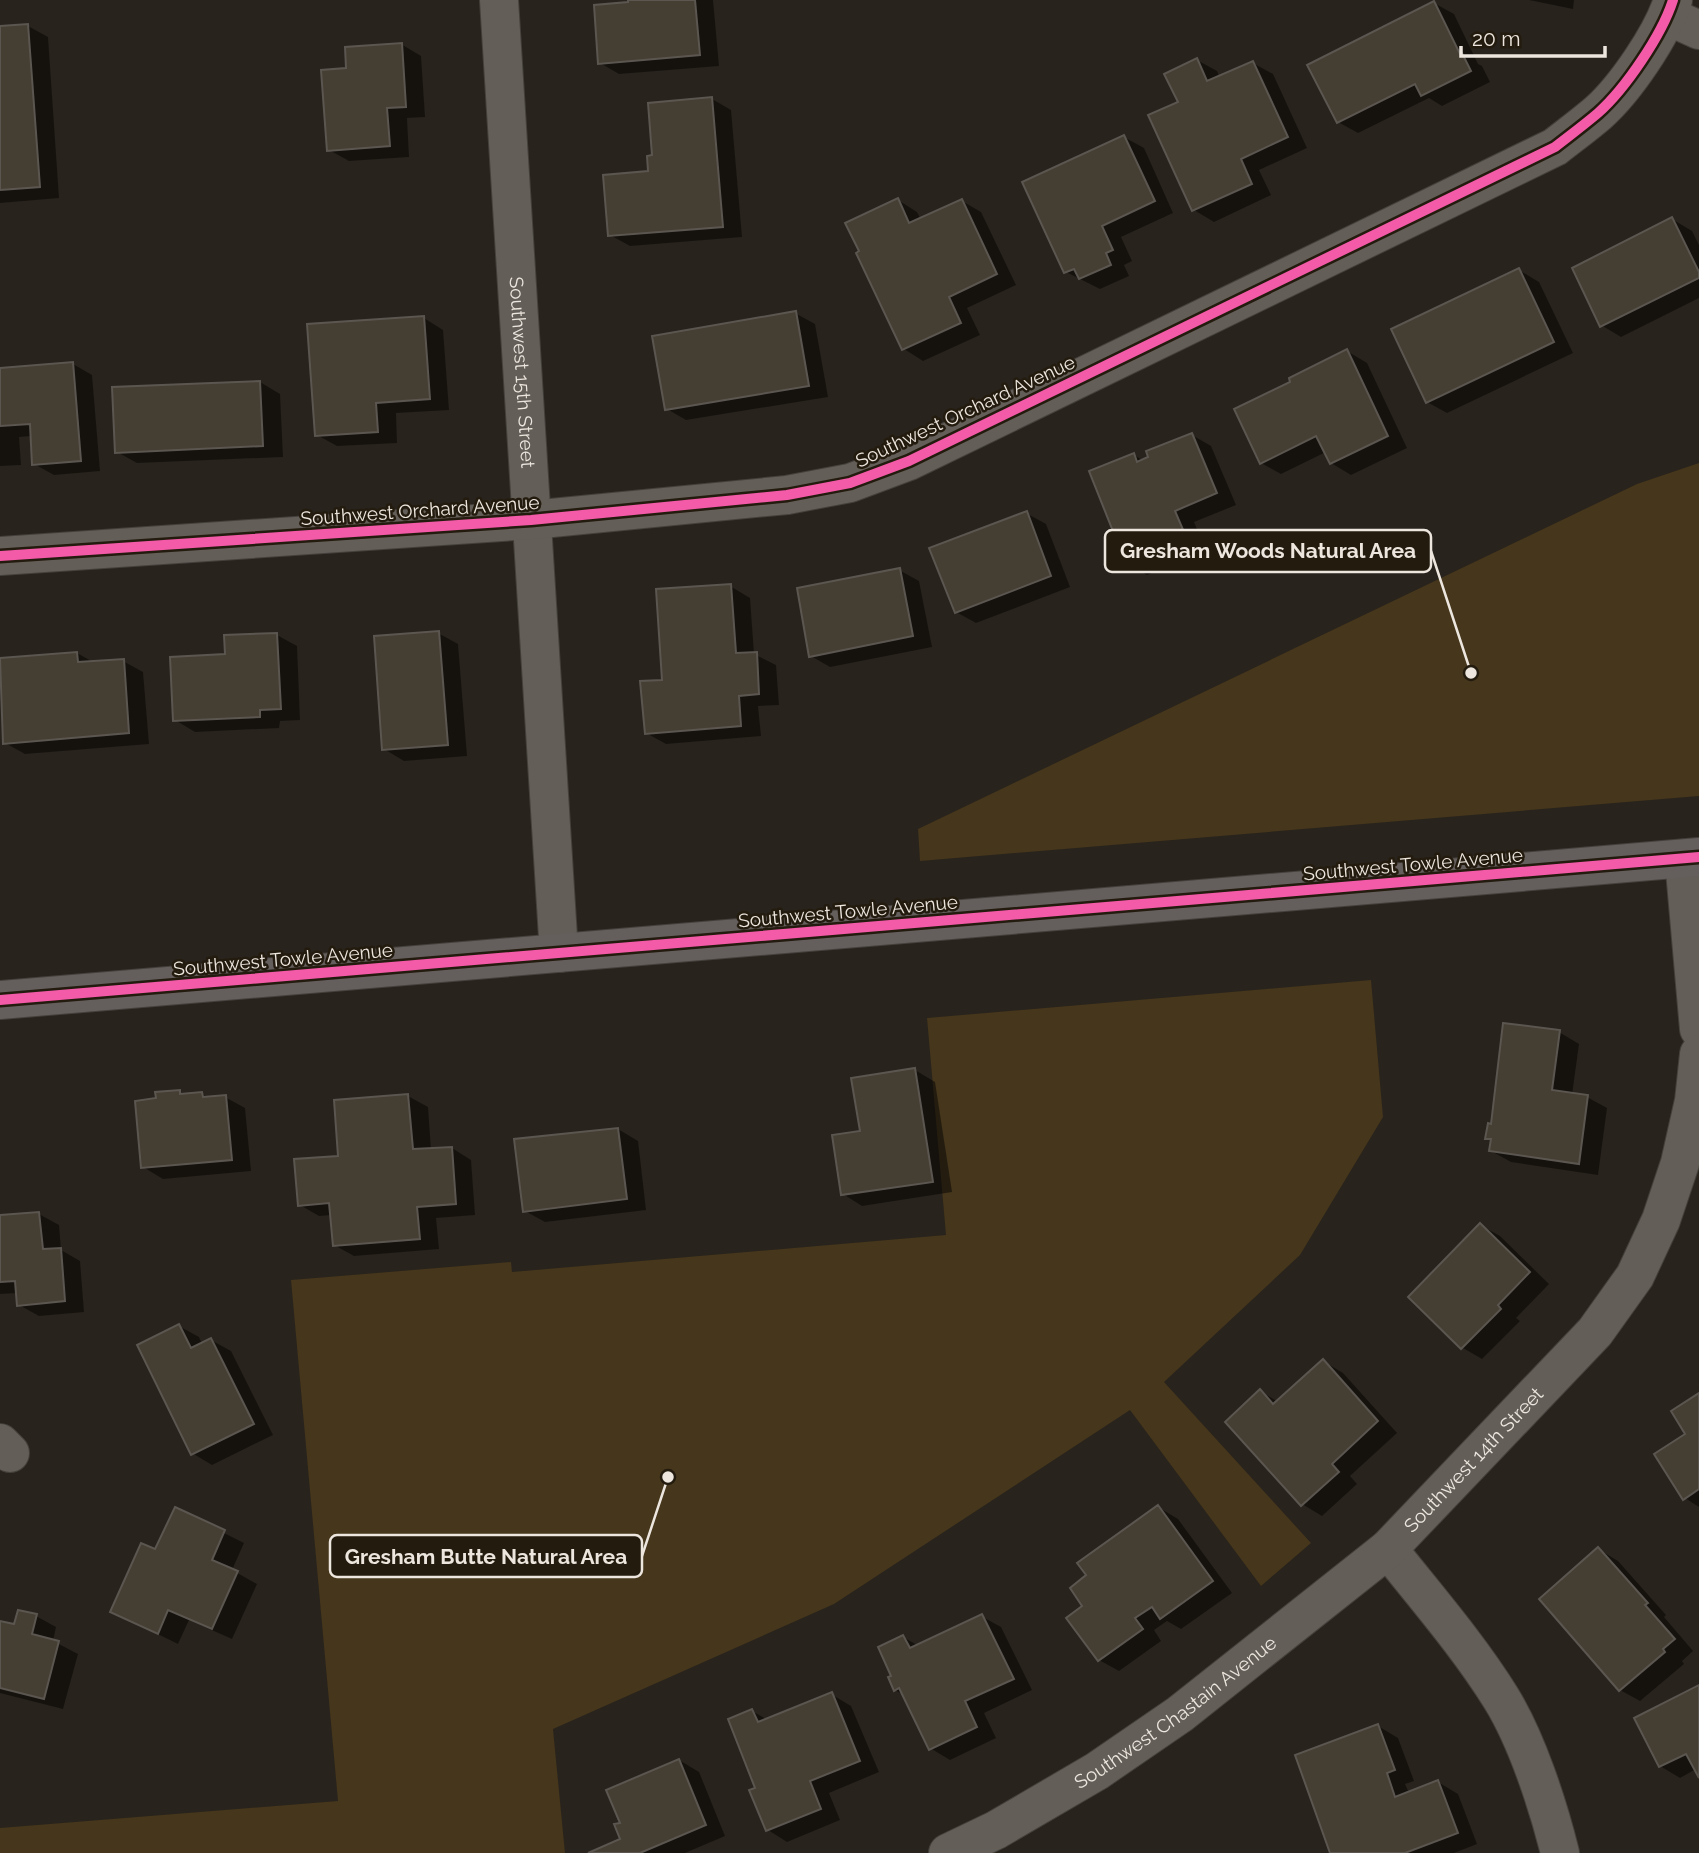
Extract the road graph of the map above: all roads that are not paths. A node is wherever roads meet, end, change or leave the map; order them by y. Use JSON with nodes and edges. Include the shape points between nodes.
{"nodes":[{"id":1,"x":499,"y":0,"type":"edge"},
{"id":2,"x":1680,"y":15,"type":"edge"},
{"id":3,"x":531,"y":520,"type":"junction"},
{"id":4,"x":0,"y":556,"type":"edge"},
{"id":5,"x":1692,"y":858,"type":"edge"},
{"id":6,"x":559,"y":953,"type":"junction"},
{"id":7,"x":0,"y":1000,"type":"edge"},
{"id":8,"x":1699,"y":1029,"type":"edge"},
{"id":9,"x":1699,"y":1054,"type":"edge"},
{"id":10,"x":1388,"y":1549,"type":"junction"},
{"id":11,"x":948,"y":1853,"type":"edge"},
{"id":12,"x":1560,"y":1853,"type":"edge"}],
"edges":[{"from":1,"to":3,"type":"street","name":"Southwest 15th Street"},
{"from":2,"to":3,"type":"street","name":"Southwest Orchard Avenue","via":[[1600,112],[1555,147],[909,461],[850,483],[787,495]]},
{"from":3,"to":4,"type":"street","name":"Southwest Orchard Avenue"},
{"from":3,"to":6,"type":"street","name":"Southwest 15th Street"},
{"from":5,"to":6,"type":"main road","name":"Southwest Towle Avenue"},
{"from":5,"to":8,"type":"street"},
{"from":6,"to":7,"type":"main road","name":"Southwest Towle Avenue"},
{"from":9,"to":10,"type":"street","name":"Southwest 14th Street","via":[[1680,1163],[1635,1276],[1595,1332]]},
{"from":10,"to":11,"type":"street","name":"Southwest Chastain Avenue","via":[[1180,1714],[1097,1772]]},
{"from":10,"to":12,"type":"street","name":"Southwest 14th Street","via":[[1502,1699],[1527,1754]]}]}
